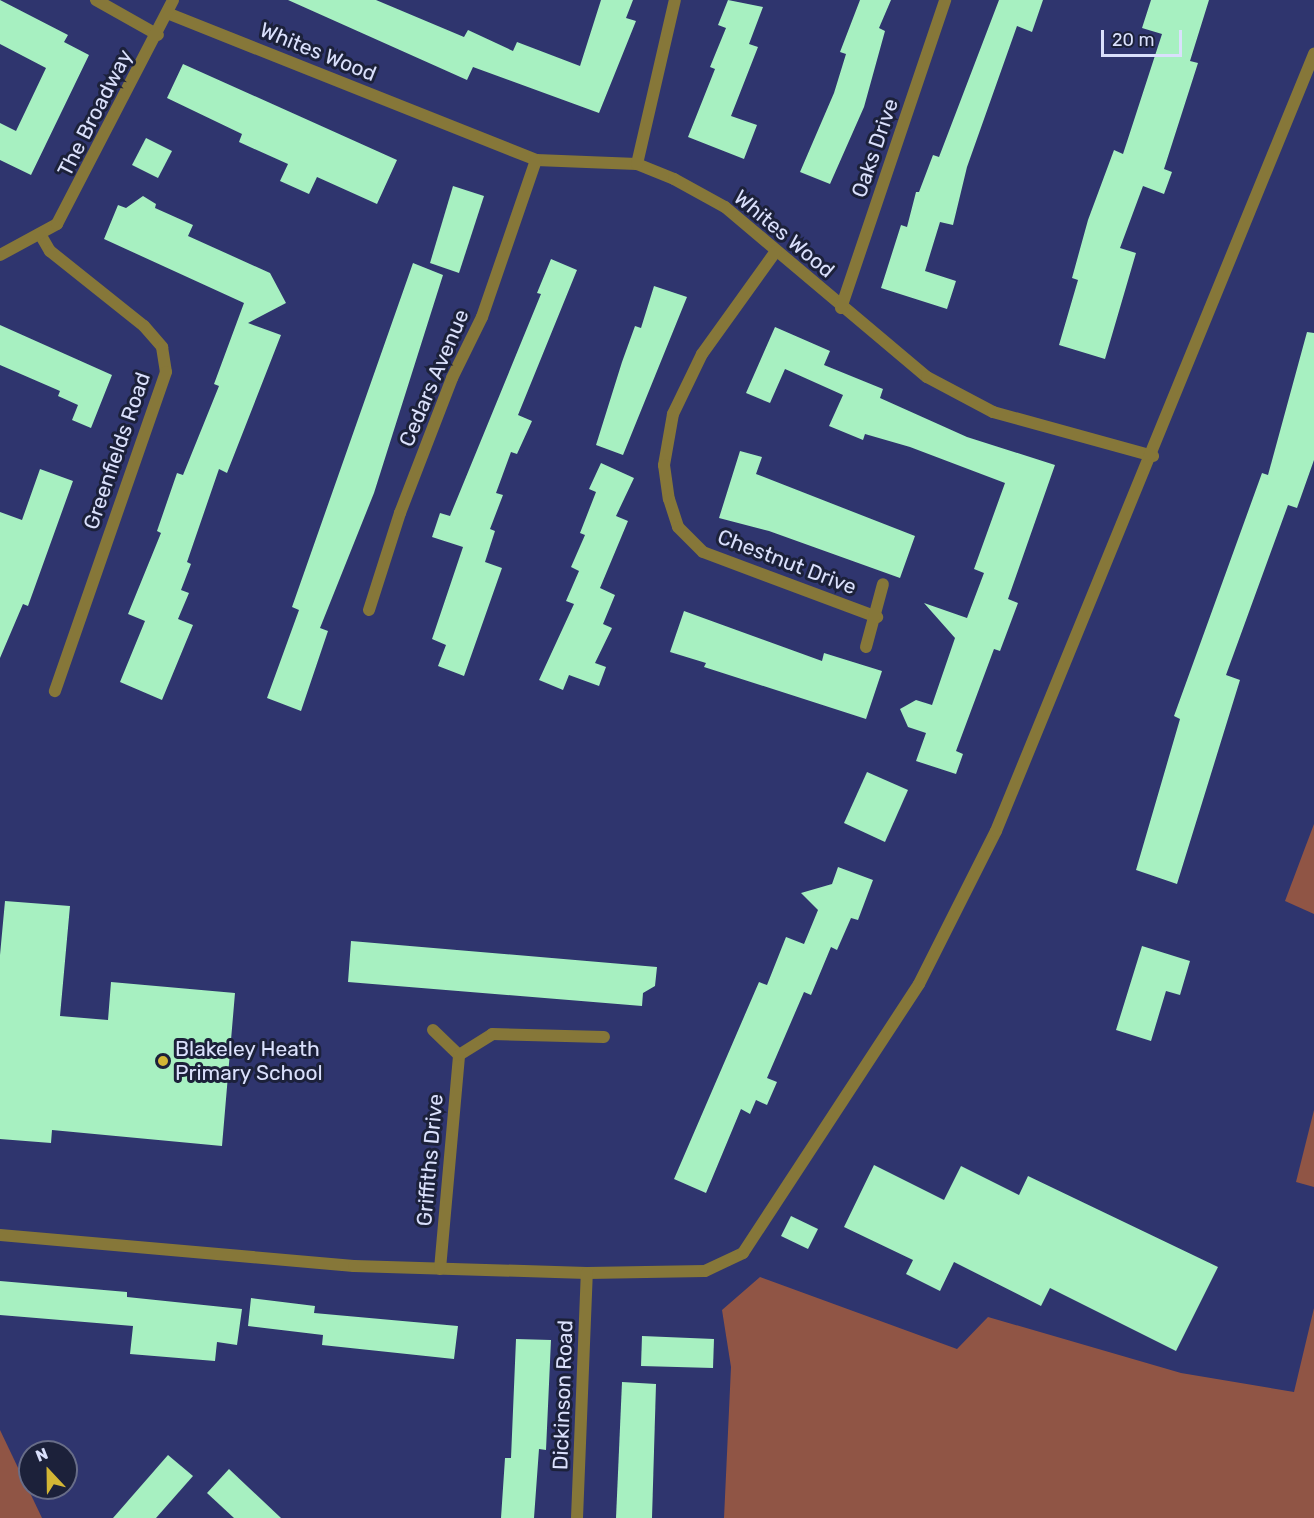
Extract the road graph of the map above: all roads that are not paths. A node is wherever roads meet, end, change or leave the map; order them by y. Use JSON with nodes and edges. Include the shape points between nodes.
{"nodes":[{"id":1,"x":96,"y":0,"type":"edge"},
{"id":2,"x":173,"y":0,"type":"edge"},
{"id":3,"x":675,"y":0,"type":"edge"},
{"id":4,"x":945,"y":0,"type":"edge"},
{"id":5,"x":167,"y":13,"type":"junction"},
{"id":6,"x":158,"y":35,"type":"junction"},
{"id":7,"x":1314,"y":54,"type":"edge"},
{"id":8,"x":536,"y":160,"type":"junction"},
{"id":9,"x":637,"y":164,"type":"junction"},
{"id":10,"x":40,"y":234,"type":"junction"},
{"id":11,"x":776,"y":251,"type":"junction"},
{"id":12,"x":0,"y":255,"type":"edge"},
{"id":13,"x":841,"y":308,"type":"junction"},
{"id":14,"x":1153,"y":456,"type":"junction"},
{"id":15,"x":883,"y":584,"type":"dead end"},
{"id":16,"x":369,"y":610,"type":"dead end"},
{"id":17,"x":877,"y":617,"type":"junction"},
{"id":18,"x":866,"y":647,"type":"dead end"},
{"id":19,"x":55,"y":691,"type":"dead end"},
{"id":20,"x":433,"y":1030,"type":"dead end"},
{"id":21,"x":604,"y":1037,"type":"dead end"},
{"id":22,"x":459,"y":1055,"type":"junction"},
{"id":23,"x":0,"y":1235,"type":"edge"},
{"id":24,"x":440,"y":1269,"type":"junction"},
{"id":25,"x":587,"y":1274,"type":"junction"},
{"id":26,"x":577,"y":1518,"type":"edge"}],
"edges":[{"from":1,"to":6,"type":"street"},
{"from":2,"to":5,"type":"street","name":"The Broadway"},
{"from":3,"to":9,"type":"street"},
{"from":4,"to":13,"type":"street","name":"Oaks Drive"},
{"from":5,"to":6,"type":"street","name":"The Broadway"},
{"from":5,"to":8,"type":"street","name":"Whites Wood"},
{"from":6,"to":10,"type":"street","name":"The Broadway","via":[[69,204],[57,224]]},
{"from":7,"to":14,"type":"street"},
{"from":8,"to":9,"type":"street","name":"Whites Wood"},
{"from":8,"to":16,"type":"street","name":"Cedars Avenue","via":[[482,316],[452,378],[400,513]]},
{"from":9,"to":11,"type":"street","name":"Whites Wood","via":[[725,207]]},
{"from":10,"to":12,"type":"street","name":"The Broadway"},
{"from":10,"to":19,"type":"street","name":"Greenfields Road","via":[[50,251],[144,326],[162,347],[166,372]]},
{"from":11,"to":13,"type":"street","name":"Whites Wood"},
{"from":11,"to":17,"type":"street","name":"Chestnut Drive","via":[[702,354],[673,414],[664,465],[669,499],[678,527],[703,552]]},
{"from":13,"to":14,"type":"street","name":"Whites Wood","via":[[927,377],[993,412]]},
{"from":14,"to":25,"type":"street","via":[[996,831],[919,984],[758,1236],[743,1253],[705,1270]]},
{"from":15,"to":17,"type":"street","name":"Chestnut Drive"},
{"from":17,"to":18,"type":"street","name":"Chestnut Drive"},
{"from":20,"to":22,"type":"street"},
{"from":21,"to":22,"type":"street","via":[[492,1034]]},
{"from":22,"to":24,"type":"street","name":"Griffiths Drive"},
{"from":23,"to":24,"type":"street","via":[[354,1266]]},
{"from":24,"to":25,"type":"street"},
{"from":25,"to":26,"type":"street","name":"Dickinson Road"}]}
